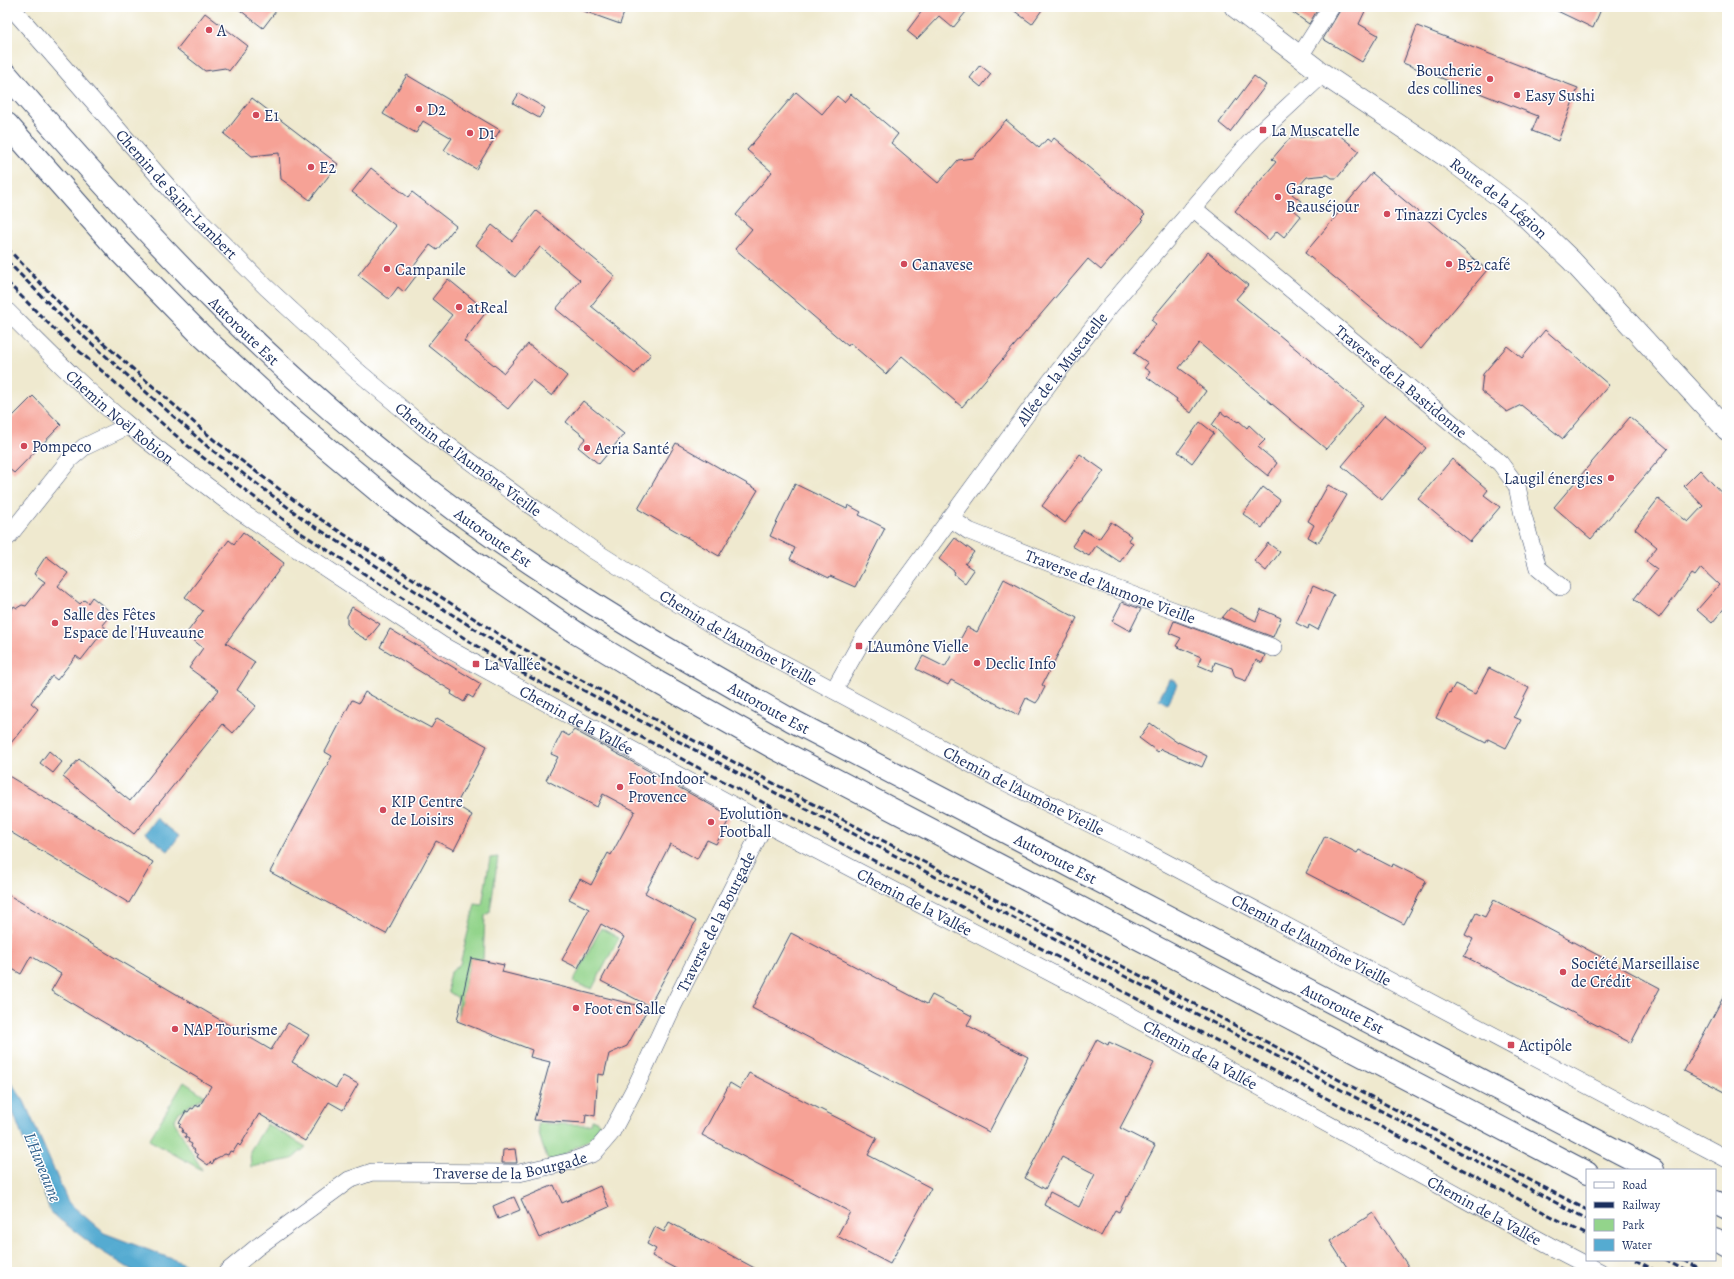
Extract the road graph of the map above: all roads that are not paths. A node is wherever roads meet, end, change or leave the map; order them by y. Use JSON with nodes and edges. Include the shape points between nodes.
{"nodes":[{"id":1,"x":11,"y":7,"type":"edge"},
{"id":2,"x":1235,"y":7,"type":"edge"},
{"id":3,"x":1331,"y":7,"type":"edge"},
{"id":4,"x":1300,"y":56,"type":"junction"},
{"id":5,"x":7,"y":74,"type":"edge"},
{"id":6,"x":1322,"y":74,"type":"junction"},
{"id":7,"x":7,"y":124,"type":"edge"},
{"id":8,"x":7,"y":145,"type":"edge"},
{"id":9,"x":1193,"y":208,"type":"junction"},
{"id":10,"x":120,"y":252,"type":"junction"},
{"id":11,"x":7,"y":311,"type":"edge"},
{"id":12,"x":355,"y":369,"type":"joint"},
{"id":13,"x":128,"y":426,"type":"junction"},
{"id":14,"x":1727,"y":430,"type":"edge"},
{"id":15,"x":241,"y":512,"type":"joint"},
{"id":16,"x":950,"y":518,"type":"junction"},
{"id":17,"x":7,"y":538,"type":"edge"},
{"id":18,"x":1561,"y":587,"type":"dead end"},
{"id":19,"x":1274,"y":648,"type":"dead end"},
{"id":20,"x":834,"y":690,"type":"junction"},
{"id":21,"x":765,"y":822,"type":"junction"},
{"id":22,"x":1727,"y":1159,"type":"edge"},
{"id":23,"x":1651,"y":1169,"type":"edge"},
{"id":24,"x":1586,"y":1171,"type":"edge"},
{"id":25,"x":1716,"y":1202,"type":"edge"},
{"id":26,"x":1727,"y":1208,"type":"edge"},
{"id":27,"x":1716,"y":1240,"type":"edge"},
{"id":28,"x":1727,"y":1246,"type":"edge"},
{"id":29,"x":230,"y":1269,"type":"edge"},
{"id":30,"x":1600,"y":1272,"type":"edge"}],
"edges":[{"from":1,"to":12,"type":"street","name":"Chemin de Saint-Lambert","via":[[183,204],[267,288]]},
{"from":2,"to":4,"type":"main road","name":"Route de la Légion"},
{"from":3,"to":4,"type":"street"},
{"from":4,"to":6,"type":"main road","name":"Route de la Légion"},
{"from":5,"to":23,"type":"highway","name":"Autoroute Est","via":[[68,146],[223,310],[312,394],[412,476],[490,535],[670,652],[791,720]]},
{"from":6,"to":9,"type":"street","name":"Allée de la Muscatelle","via":[[1255,137]]},
{"from":6,"to":14,"type":"main road","name":"Route de la Légion","via":[[1450,159],[1523,214],[1572,261]]},
{"from":7,"to":10,"type":"highway","name":"Autoroute Est"},
{"from":8,"to":10,"type":"highway"},
{"from":9,"to":16,"type":"street","name":"Allée de la Muscatelle","via":[[1050,382]]},
{"from":9,"to":18,"type":"street","name":"Traverse de la Bastidonne","via":[[1500,463],[1517,486],[1538,568]]},
{"from":10,"to":24,"type":"highway","name":"Autoroute Est","via":[[200,334],[294,420],[390,501],[578,634],[771,746]]},
{"from":11,"to":13,"type":"street","name":"Chemin Noël Robion","via":[[74,378]]},
{"from":12,"to":20,"type":"street","name":"Chemin de l'Aumône Vieille","via":[[426,429],[593,550],[712,625]]},
{"from":13,"to":15,"type":"street","name":"Chemin Noël Robion"},
{"from":13,"to":17,"type":"street","via":[[84,447],[70,459]]},
{"from":15,"to":21,"type":"street","name":"Chemin de la Vallée","via":[[443,646]]},
{"from":16,"to":19,"type":"street","name":"Traverse de l'Aumone Vieille","via":[[976,534]]},
{"from":16,"to":20,"type":"street","name":"Allée de la Muscatelle","via":[[865,635]]},
{"from":20,"to":22,"type":"street","name":"Chemin de l'Aumône Vieille"},
{"from":21,"to":29,"type":"street","name":"Traverse de la Bourgade","via":[[672,1006],[637,1084],[611,1133],[594,1153],[572,1161],[519,1173],[372,1172],[349,1180]]},
{"from":21,"to":30,"type":"street","name":"Chemin de la Vallée","via":[[1080,988]]},
{"from":25,"to":26,"type":"highway"},
{"from":27,"to":28,"type":"highway"}]}
